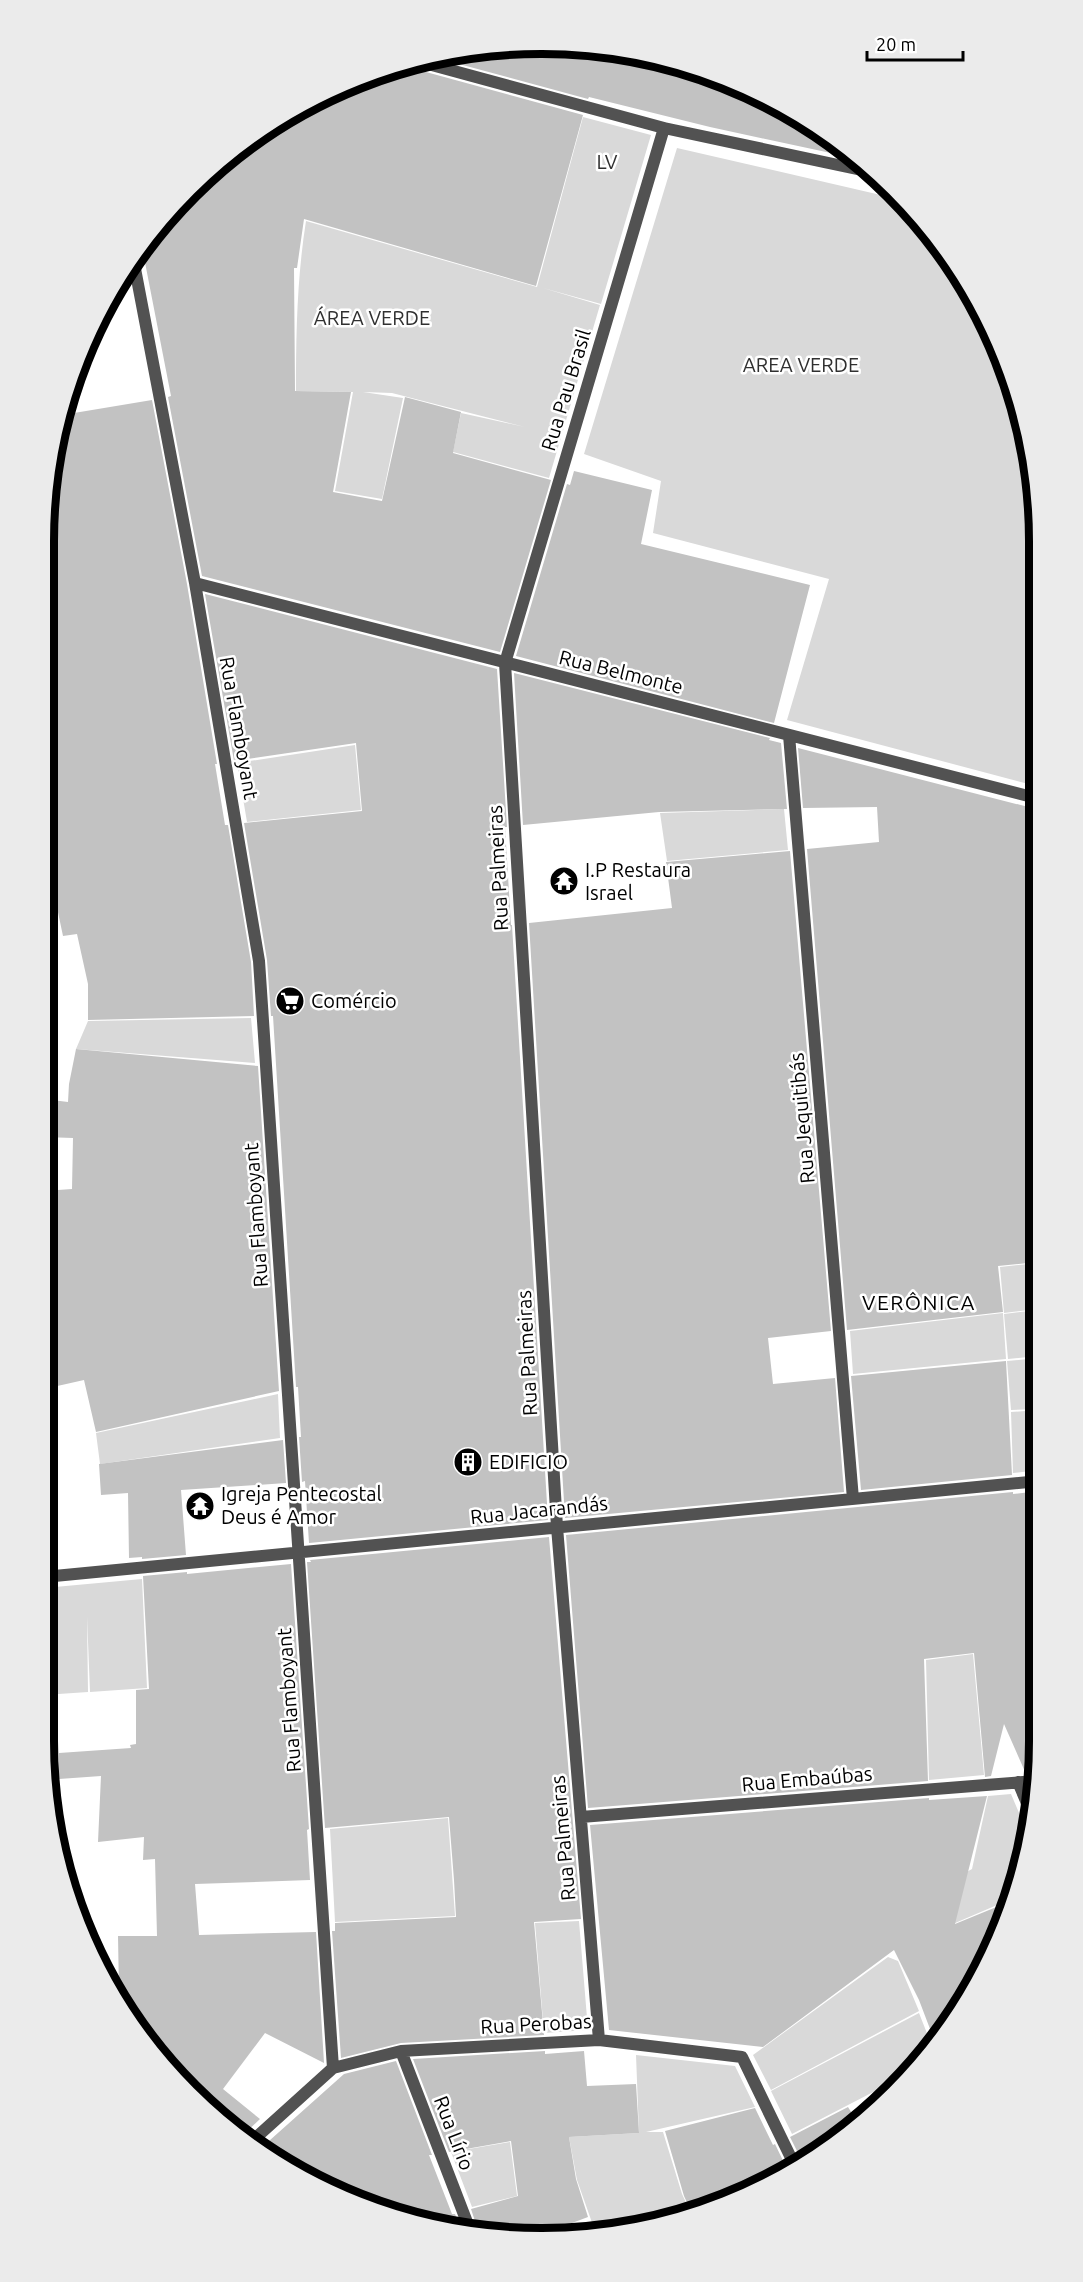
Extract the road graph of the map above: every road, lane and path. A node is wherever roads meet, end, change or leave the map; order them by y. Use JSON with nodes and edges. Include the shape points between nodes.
{"nodes":[{"id":1,"x":435,"y":66,"type":"edge"},
{"id":2,"x":664,"y":128,"type":"junction"},
{"id":3,"x":855,"y":169,"type":"edge"},
{"id":4,"x":136,"y":272,"type":"edge"},
{"id":5,"x":195,"y":583,"type":"junction"},
{"id":6,"x":506,"y":663,"type":"junction"},
{"id":7,"x":789,"y":735,"type":"junction"},
{"id":8,"x":1029,"y":796,"type":"edge"},
{"id":9,"x":1029,"y":1482,"type":"edge"},
{"id":10,"x":854,"y":1499,"type":"junction"},
{"id":11,"x":557,"y":1527,"type":"junction"},
{"id":12,"x":299,"y":1553,"type":"junction"},
{"id":13,"x":54,"y":1576,"type":"edge"},
{"id":14,"x":1027,"y":1781,"type":"edge"},
{"id":15,"x":1018,"y":1782,"type":"junction"},
{"id":16,"x":1025,"y":1799,"type":"edge"},
{"id":17,"x":581,"y":1817,"type":"junction"},
{"id":18,"x":599,"y":2040,"type":"junction"},
{"id":19,"x":401,"y":2051,"type":"junction"},
{"id":20,"x":333,"y":2068,"type":"junction"},
{"id":21,"x":257,"y":2136,"type":"edge"},
{"id":22,"x":791,"y":2159,"type":"edge"},
{"id":23,"x":467,"y":2222,"type":"edge"}],
"edges":[{"from":1,"to":2,"type":"street"},
{"from":2,"to":3,"type":"street"},
{"from":2,"to":6,"type":"street","name":"Rua Pau Brasil"},
{"from":4,"to":5,"type":"street","name":"Rua Flamboyant"},
{"from":5,"to":6,"type":"street","name":"Rua Belmonte"},
{"from":5,"to":12,"type":"street","name":"Rua Flamboyant","via":[[259,961]]},
{"from":6,"to":7,"type":"street","name":"Rua Belmonte"},
{"from":6,"to":11,"type":"street","name":"Rua Palmeiras"},
{"from":7,"to":8,"type":"street","name":"Rua Belmonte"},
{"from":7,"to":10,"type":"street","name":"Rua Jequitibás"},
{"from":9,"to":10,"type":"street","name":"Rua Jacarandás"},
{"from":10,"to":11,"type":"street","name":"Rua Jacarandás"},
{"from":11,"to":12,"type":"street","name":"Rua Jacarandás"},
{"from":11,"to":17,"type":"street","name":"Rua Palmeiras"},
{"from":12,"to":13,"type":"street","name":"Rua Jacarandás"},
{"from":12,"to":20,"type":"street","name":"Rua Flamboyant"},
{"from":14,"to":15,"type":"street","name":"Rua Embaúbas"},
{"from":15,"to":16,"type":"street"},
{"from":15,"to":17,"type":"street","name":"Rua Embaúbas"},
{"from":17,"to":18,"type":"street","name":"Rua Palmeiras"},
{"from":18,"to":19,"type":"street","name":"Rua Perobas"},
{"from":18,"to":22,"type":"street","name":"Rua Perobas","via":[[741,2057]]},
{"from":19,"to":20,"type":"street","name":"Rua Perobas"},
{"from":19,"to":23,"type":"street","name":"Rua Lírio"},
{"from":20,"to":21,"type":"street"}]}
